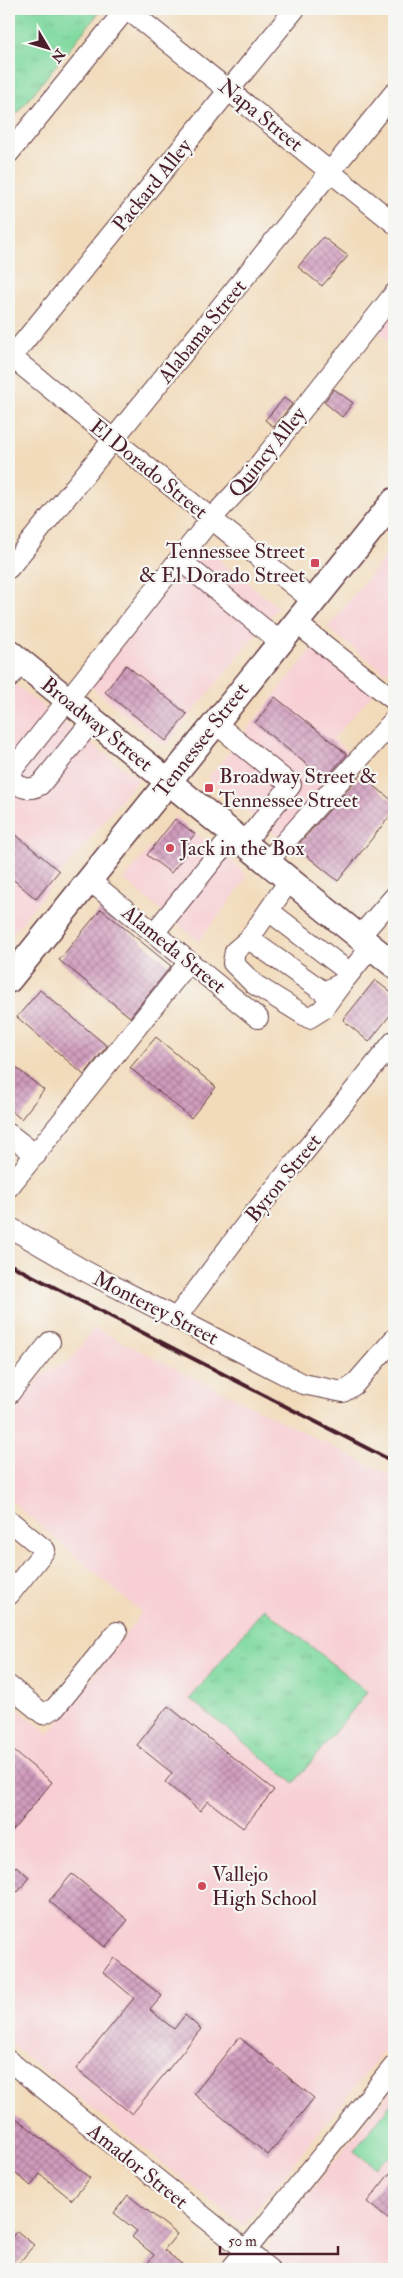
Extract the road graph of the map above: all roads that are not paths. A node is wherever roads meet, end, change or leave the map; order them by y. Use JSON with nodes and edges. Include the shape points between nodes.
{"nodes":[{"id":1,"x":127,"y":9,"type":"edge"},
{"id":2,"x":295,"y":9,"type":"edge"},
{"id":3,"x":229,"y":90,"type":"junction"},
{"id":4,"x":394,"y":93,"type":"edge"},
{"id":5,"x":9,"y":153,"type":"edge"},
{"id":6,"x":331,"y":171,"type":"junction"},
{"id":7,"x":394,"y":223,"type":"edge"},
{"id":8,"x":394,"y":294,"type":"edge"},
{"id":9,"x":10,"y":358,"type":"edge"},
{"id":10,"x":114,"y":440,"type":"junction"},
{"id":11,"x":394,"y":501,"type":"edge"},
{"id":12,"x":211,"y":519,"type":"junction"},
{"id":13,"x":180,"y":560,"type":"junction"},
{"id":14,"x":9,"y":568,"type":"edge"},
{"id":15,"x":313,"y":601,"type":"junction"},
{"id":16,"x":295,"y":622,"type":"junction"},
{"id":17,"x":280,"y":642,"type":"junction"},
{"id":18,"x":13,"y":664,"type":"edge"},
{"id":19,"x":394,"y":700,"type":"edge"},
{"id":20,"x":68,"y":701,"type":"junction"},
{"id":21,"x":92,"y":720,"type":"junction"},
{"id":22,"x":394,"y":720,"type":"edge"},
{"id":23,"x":215,"y":724,"type":"junction"},
{"id":24,"x":9,"y":774,"type":"edge"},
{"id":25,"x":9,"y":778,"type":"edge"},
{"id":26,"x":168,"y":782,"type":"junction"},
{"id":27,"x":238,"y":839,"type":"junction"},
{"id":28,"x":267,"y":862,"type":"junction"},
{"id":29,"x":89,"y":880,"type":"junction"},
{"id":30,"x":290,"y":881,"type":"junction"},
{"id":31,"x":394,"y":897,"type":"edge"},
{"id":32,"x":269,"y":911,"type":"junction"},
{"id":33,"x":154,"y":933,"type":"junction"},
{"id":34,"x":249,"y":939,"type":"junction"},
{"id":35,"x":365,"y":942,"type":"junction"},
{"id":36,"x":190,"y":962,"type":"junction"},
{"id":37,"x":394,"y":965,"type":"edge"},
{"id":38,"x":346,"y":978,"type":"junction"},
{"id":39,"x":9,"y":980,"type":"edge"},
{"id":40,"x":258,"y":1018,"type":"dead end"},
{"id":41,"x":394,"y":1041,"type":"edge"},
{"id":42,"x":9,"y":1134,"type":"edge"},
{"id":43,"x":36,"y":1155,"type":"junction"},
{"id":44,"x":9,"y":1187,"type":"edge"},
{"id":45,"x":9,"y":1227,"type":"edge"},
{"id":46,"x":176,"y":1318,"type":"junction"},
{"id":47,"x":394,"y":1339,"type":"edge"},
{"id":48,"x":50,"y":1342,"type":"dead end"},
{"id":49,"x":9,"y":1394,"type":"edge"},
{"id":50,"x":10,"y":1522,"type":"dead end"},
{"id":51,"x":9,"y":1595,"type":"edge"},
{"id":52,"x":118,"y":1632,"type":"dead end"},
{"id":53,"x":9,"y":1686,"type":"edge"},
{"id":54,"x":9,"y":2061,"type":"edge"},
{"id":55,"x":394,"y":2066,"type":"edge"},
{"id":56,"x":246,"y":2251,"type":"junction"},
{"id":57,"x":231,"y":2269,"type":"edge"},
{"id":58,"x":269,"y":2269,"type":"edge"}],
"edges":[{"from":1,"to":3,"type":"street","name":"Napa Street"},
{"from":1,"to":5,"type":"street"},
{"from":2,"to":3,"type":"street","name":"Packard Alley"},
{"from":3,"to":6,"type":"street","name":"Napa Street"},
{"from":3,"to":9,"type":"street","name":"Packard Alley"},
{"from":4,"to":6,"type":"street","name":"Alabama Street"},
{"from":6,"to":7,"type":"street","name":"Napa Street"},
{"from":6,"to":10,"type":"street","name":"Alabama Street"},
{"from":8,"to":12,"type":"street","name":"Quincy Alley","via":[[247,480]]},
{"from":9,"to":10,"type":"street","name":"El Dorado Street"},
{"from":10,"to":12,"type":"street","name":"El Dorado Street"},
{"from":10,"to":14,"type":"street","name":"Alabama Street"},
{"from":11,"to":15,"type":"main road","name":"Tennessee Street"},
{"from":12,"to":13,"type":"street","name":"Quincy Alley"},
{"from":12,"to":15,"type":"street","name":"El Dorado Street"},
{"from":13,"to":17,"type":"street"},
{"from":13,"to":20,"type":"street","name":"Quincy Alley"},
{"from":15,"to":16,"type":"main road","name":"Tennessee Street"},
{"from":16,"to":17,"type":"main road","name":"Tennessee Street"},
{"from":16,"to":19,"type":"street"},
{"from":17,"to":23,"type":"main road","name":"Tennessee Street"},
{"from":18,"to":20,"type":"main road","name":"Broadway Street"},
{"from":20,"to":21,"type":"main road","name":"Broadway Street"},
{"from":20,"to":24,"type":"street","name":"Quincy Alley"},
{"from":21,"to":25,"type":"street","via":[[40,785],[25,789]]},
{"from":21,"to":26,"type":"main road","name":"Broadway Street"},
{"from":22,"to":28,"type":"street"},
{"from":23,"to":26,"type":"main road","name":"Tennessee Street"},
{"from":23,"to":27,"type":"street","via":[[291,785]]},
{"from":26,"to":27,"type":"main road","name":"Broadway Street"},
{"from":26,"to":29,"type":"main road","name":"Tennessee Street"},
{"from":27,"to":28,"type":"main road","name":"Broadway Street"},
{"from":27,"to":33,"type":"street"},
{"from":28,"to":30,"type":"main road","name":"Broadway Street"},
{"from":29,"to":33,"type":"street","name":"Alameda Street"},
{"from":29,"to":39,"type":"main road","name":"Tennessee Street"},
{"from":30,"to":32,"type":"street"},
{"from":30,"to":35,"type":"main road","name":"Broadway Street"},
{"from":31,"to":35,"type":"street"},
{"from":32,"to":34,"type":"street"},
{"from":32,"to":38,"type":"street"},
{"from":33,"to":36,"type":"street","name":"Alameda Street"},
{"from":34,"to":38,"type":"street","via":[[324,992]]},
{"from":34,"to":38,"type":"street","via":[[235,951],[233,963],[254,984],[309,1018],[322,1010]]},
{"from":35,"to":37,"type":"main road","name":"Broadway Street"},
{"from":35,"to":38,"type":"street"},
{"from":36,"to":40,"type":"street","name":"Alameda Street"},
{"from":36,"to":43,"type":"street"},
{"from":41,"to":46,"type":"street","name":"Byron Street","via":[[253,1215]]},
{"from":42,"to":43,"type":"street"},
{"from":43,"to":44,"type":"street"},
{"from":45,"to":46,"type":"street","name":"Monterey Street"},
{"from":46,"to":47,"type":"street","name":"Monterey Street","via":[[305,1384],[343,1392],[354,1386]]},
{"from":48,"to":49,"type":"street"},
{"from":50,"to":51,"type":"street","via":[[45,1550]]},
{"from":52,"to":53,"type":"street","via":[[55,1708],[43,1714]]},
{"from":54,"to":56,"type":"street","name":"Amador Street"},
{"from":55,"to":56,"type":"street"},
{"from":56,"to":57,"type":"street"},
{"from":56,"to":58,"type":"street","name":"Amador Street"}]}
